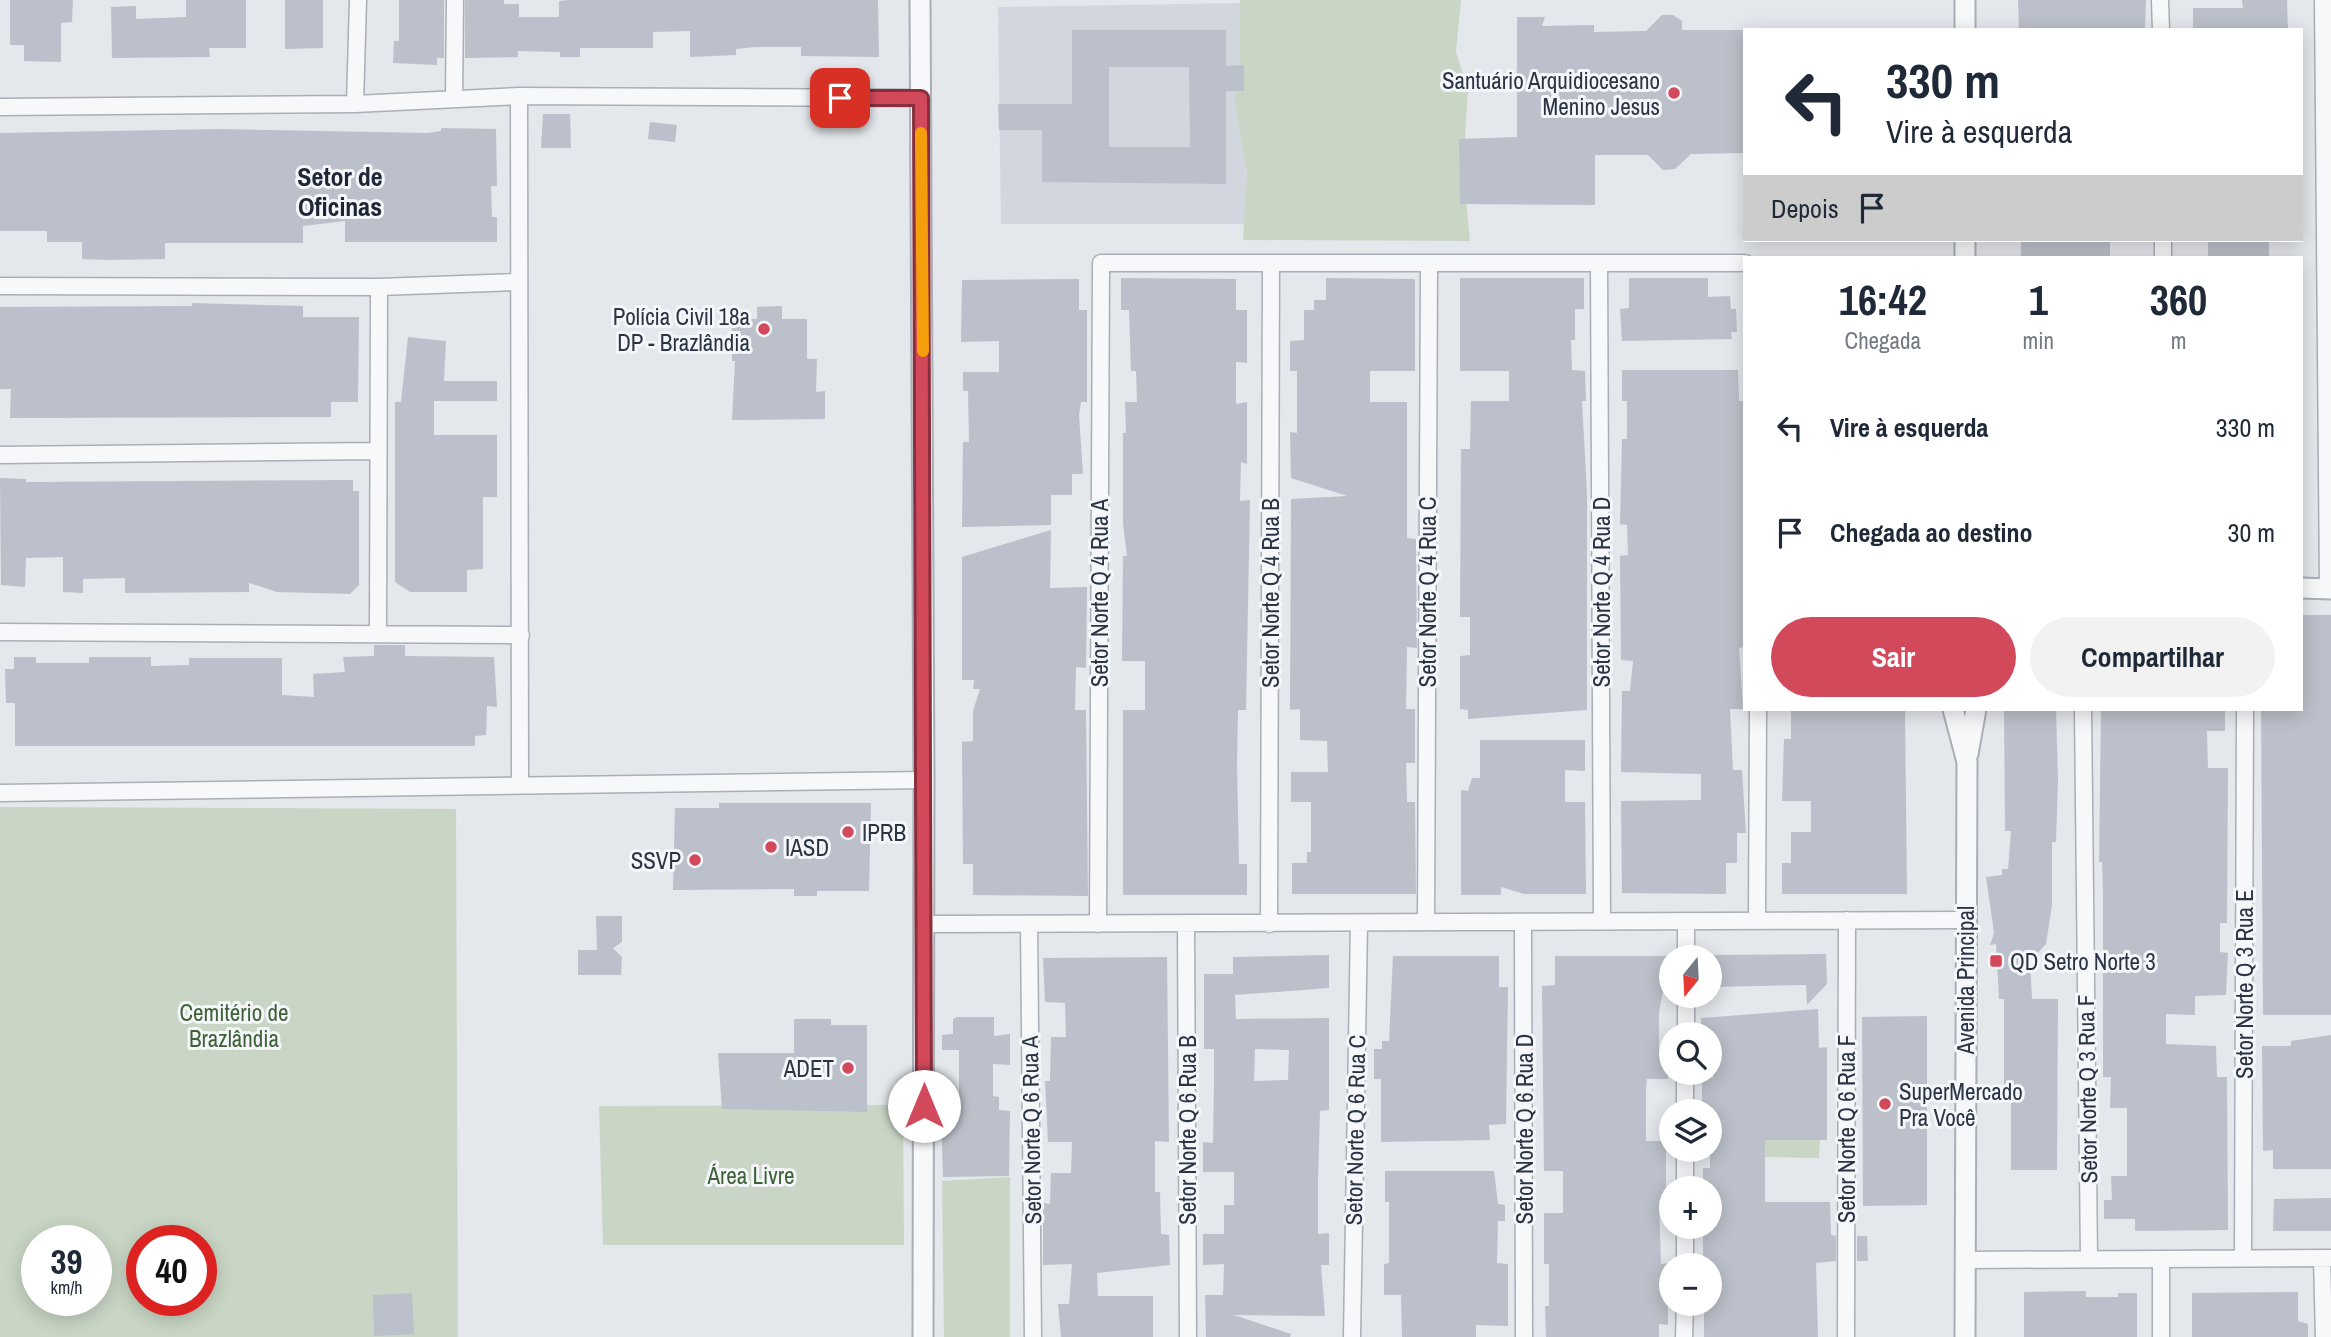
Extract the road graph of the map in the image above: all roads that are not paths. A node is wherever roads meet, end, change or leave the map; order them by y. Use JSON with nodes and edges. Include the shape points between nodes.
{"nodes":[{"id":1,"x":358,"y":0,"type":"edge"},
{"id":2,"x":455,"y":0,"type":"edge"},
{"id":3,"x":920,"y":0,"type":"edge"},
{"id":4,"x":1965,"y":0,"type":"edge"},
{"id":5,"x":2161,"y":0,"type":"edge"},
{"id":6,"x":2323,"y":0,"type":"edge"},
{"id":7,"x":1965,"y":28,"type":"edge"},
{"id":8,"x":2161,"y":28,"type":"edge"},
{"id":9,"x":519,"y":96,"type":"junction"},
{"id":10,"x":921,"y":98,"type":"junction"},
{"id":11,"x":454,"y":99,"type":"junction"},
{"id":12,"x":355,"y":104,"type":"junction"},
{"id":13,"x":0,"y":107,"type":"edge"},
{"id":14,"x":1271,"y":263,"type":"junction"},
{"id":15,"x":1429,"y":263,"type":"junction"},
{"id":16,"x":1599,"y":263,"type":"junction"},
{"id":17,"x":1743,"y":263,"type":"edge"},
{"id":18,"x":517,"y":282,"type":"junction"},
{"id":19,"x":0,"y":286,"type":"edge"},
{"id":20,"x":379,"y":287,"type":"junction"},
{"id":21,"x":377,"y":451,"type":"junction"},
{"id":22,"x":0,"y":455,"type":"edge"},
{"id":23,"x":2303,"y":588,"type":"edge"},
{"id":24,"x":2330,"y":589,"type":"edge"},
{"id":25,"x":0,"y":632,"type":"edge"},
{"id":26,"x":377,"y":633,"type":"junction"},
{"id":27,"x":521,"y":635,"type":"junction"},
{"id":28,"x":1758,"y":711,"type":"edge"},
{"id":29,"x":1954,"y":711,"type":"edge"},
{"id":30,"x":1976,"y":711,"type":"edge"},
{"id":31,"x":2083,"y":711,"type":"edge"},
{"id":32,"x":2245,"y":711,"type":"edge"},
{"id":33,"x":1967,"y":762,"type":"junction"},
{"id":34,"x":924,"y":779,"type":"junction"},
{"id":35,"x":520,"y":784,"type":"junction"},
{"id":36,"x":0,"y":793,"type":"edge"},
{"id":37,"x":1757,"y":920,"type":"junction"},
{"id":38,"x":1847,"y":920,"type":"junction"},
{"id":39,"x":1964,"y":920,"type":"junction"},
{"id":40,"x":1602,"y":921,"type":"junction"},
{"id":41,"x":1686,"y":921,"type":"junction"},
{"id":42,"x":1426,"y":922,"type":"junction"},
{"id":43,"x":1523,"y":922,"type":"junction"},
{"id":44,"x":1186,"y":923,"type":"junction"},
{"id":45,"x":1359,"y":923,"type":"junction"},
{"id":46,"x":924,"y":924,"type":"junction"},
{"id":47,"x":1029,"y":924,"type":"junction"},
{"id":48,"x":1098,"y":924,"type":"junction"},
{"id":49,"x":1269,"y":924,"type":"junction"},
{"id":50,"x":1686,"y":945,"type":"edge"},
{"id":51,"x":2243,"y":1258,"type":"junction"},
{"id":52,"x":2327,"y":1258,"type":"edge"},
{"id":53,"x":2089,"y":1259,"type":"junction"},
{"id":54,"x":2161,"y":1259,"type":"junction"},
{"id":55,"x":1964,"y":1260,"type":"junction"},
{"id":56,"x":1685,"y":1316,"type":"edge"},
{"id":57,"x":923,"y":1337,"type":"edge"},
{"id":58,"x":1033,"y":1337,"type":"edge"},
{"id":59,"x":1188,"y":1337,"type":"edge"},
{"id":60,"x":1352,"y":1337,"type":"edge"},
{"id":61,"x":1524,"y":1337,"type":"edge"},
{"id":62,"x":1684,"y":1337,"type":"edge"},
{"id":63,"x":1846,"y":1337,"type":"edge"},
{"id":64,"x":1965,"y":1337,"type":"edge"},
{"id":65,"x":2161,"y":1337,"type":"edge"},
{"id":66,"x":2324,"y":1337,"type":"edge"}],
"edges":[{"from":1,"to":12,"type":"street"},
{"from":2,"to":11,"type":"street"},
{"from":3,"to":10,"type":"street"},
{"from":4,"to":7,"type":"street"},
{"from":5,"to":8,"type":"street"},
{"from":6,"to":24,"type":"street"},
{"from":9,"to":10,"type":"street"},
{"from":9,"to":11,"type":"street"},
{"from":9,"to":18,"type":"street"},
{"from":10,"to":34,"type":"street"},
{"from":11,"to":12,"type":"street"},
{"from":12,"to":13,"type":"street"},
{"from":14,"to":15,"type":"street"},
{"from":14,"to":48,"type":"street","name":"Setor Norte Q 4 Rua A","via":[[1101,263]]},
{"from":14,"to":49,"type":"street","name":"Setor Norte Q 4 Rua B"},
{"from":15,"to":16,"type":"street"},
{"from":15,"to":42,"type":"street","name":"Setor Norte Q 4 Rua C"},
{"from":16,"to":17,"type":"street"},
{"from":16,"to":40,"type":"street","name":"Setor Norte Q 4 Rua D"},
{"from":18,"to":20,"type":"street"},
{"from":18,"to":27,"type":"street"},
{"from":19,"to":20,"type":"street"},
{"from":20,"to":21,"type":"street"},
{"from":21,"to":22,"type":"street"},
{"from":21,"to":26,"type":"street"},
{"from":23,"to":24,"type":"street"},
{"from":25,"to":26,"type":"street"},
{"from":26,"to":27,"type":"street"},
{"from":27,"to":35,"type":"street"},
{"from":28,"to":37,"type":"street"},
{"from":29,"to":33,"type":"street","name":"Avenida Principal"},
{"from":30,"to":33,"type":"street"},
{"from":31,"to":53,"type":"street","name":"Setor Norte Q 3 Rua F"},
{"from":32,"to":51,"type":"street","name":"Setor Norte Q 3 Rua E"},
{"from":33,"to":39,"type":"street","name":"Avenida Principal"},
{"from":34,"to":35,"type":"street"},
{"from":34,"to":46,"type":"street"},
{"from":35,"to":36,"type":"street"},
{"from":37,"to":38,"type":"street"},
{"from":37,"to":41,"type":"street"},
{"from":38,"to":39,"type":"street"},
{"from":38,"to":63,"type":"street","name":"Setor Norte Q 6 Rua F"},
{"from":39,"to":55,"type":"street","name":"Avenida Principal"},
{"from":40,"to":41,"type":"street"},
{"from":40,"to":43,"type":"street"},
{"from":41,"to":50,"type":"street"},
{"from":42,"to":43,"type":"street"},
{"from":42,"to":45,"type":"street"},
{"from":43,"to":61,"type":"street","name":"Setor Norte Q 6 Rua D"},
{"from":44,"to":48,"type":"street"},
{"from":44,"to":49,"type":"street"},
{"from":44,"to":59,"type":"street","name":"Setor Norte Q 6 Rua B"},
{"from":45,"to":49,"type":"street"},
{"from":45,"to":60,"type":"street","name":"Setor Norte Q 6 Rua C"},
{"from":46,"to":47,"type":"street"},
{"from":46,"to":57,"type":"street"},
{"from":47,"to":48,"type":"street"},
{"from":47,"to":58,"type":"street","name":"Setor Norte Q 6 Rua A"},
{"from":51,"to":52,"type":"street"},
{"from":51,"to":54,"type":"street"},
{"from":52,"to":66,"type":"street"},
{"from":53,"to":54,"type":"street"},
{"from":53,"to":55,"type":"street"},
{"from":54,"to":65,"type":"street"},
{"from":55,"to":64,"type":"street","name":"Avenida Principal"},
{"from":56,"to":62,"type":"street"}]}
